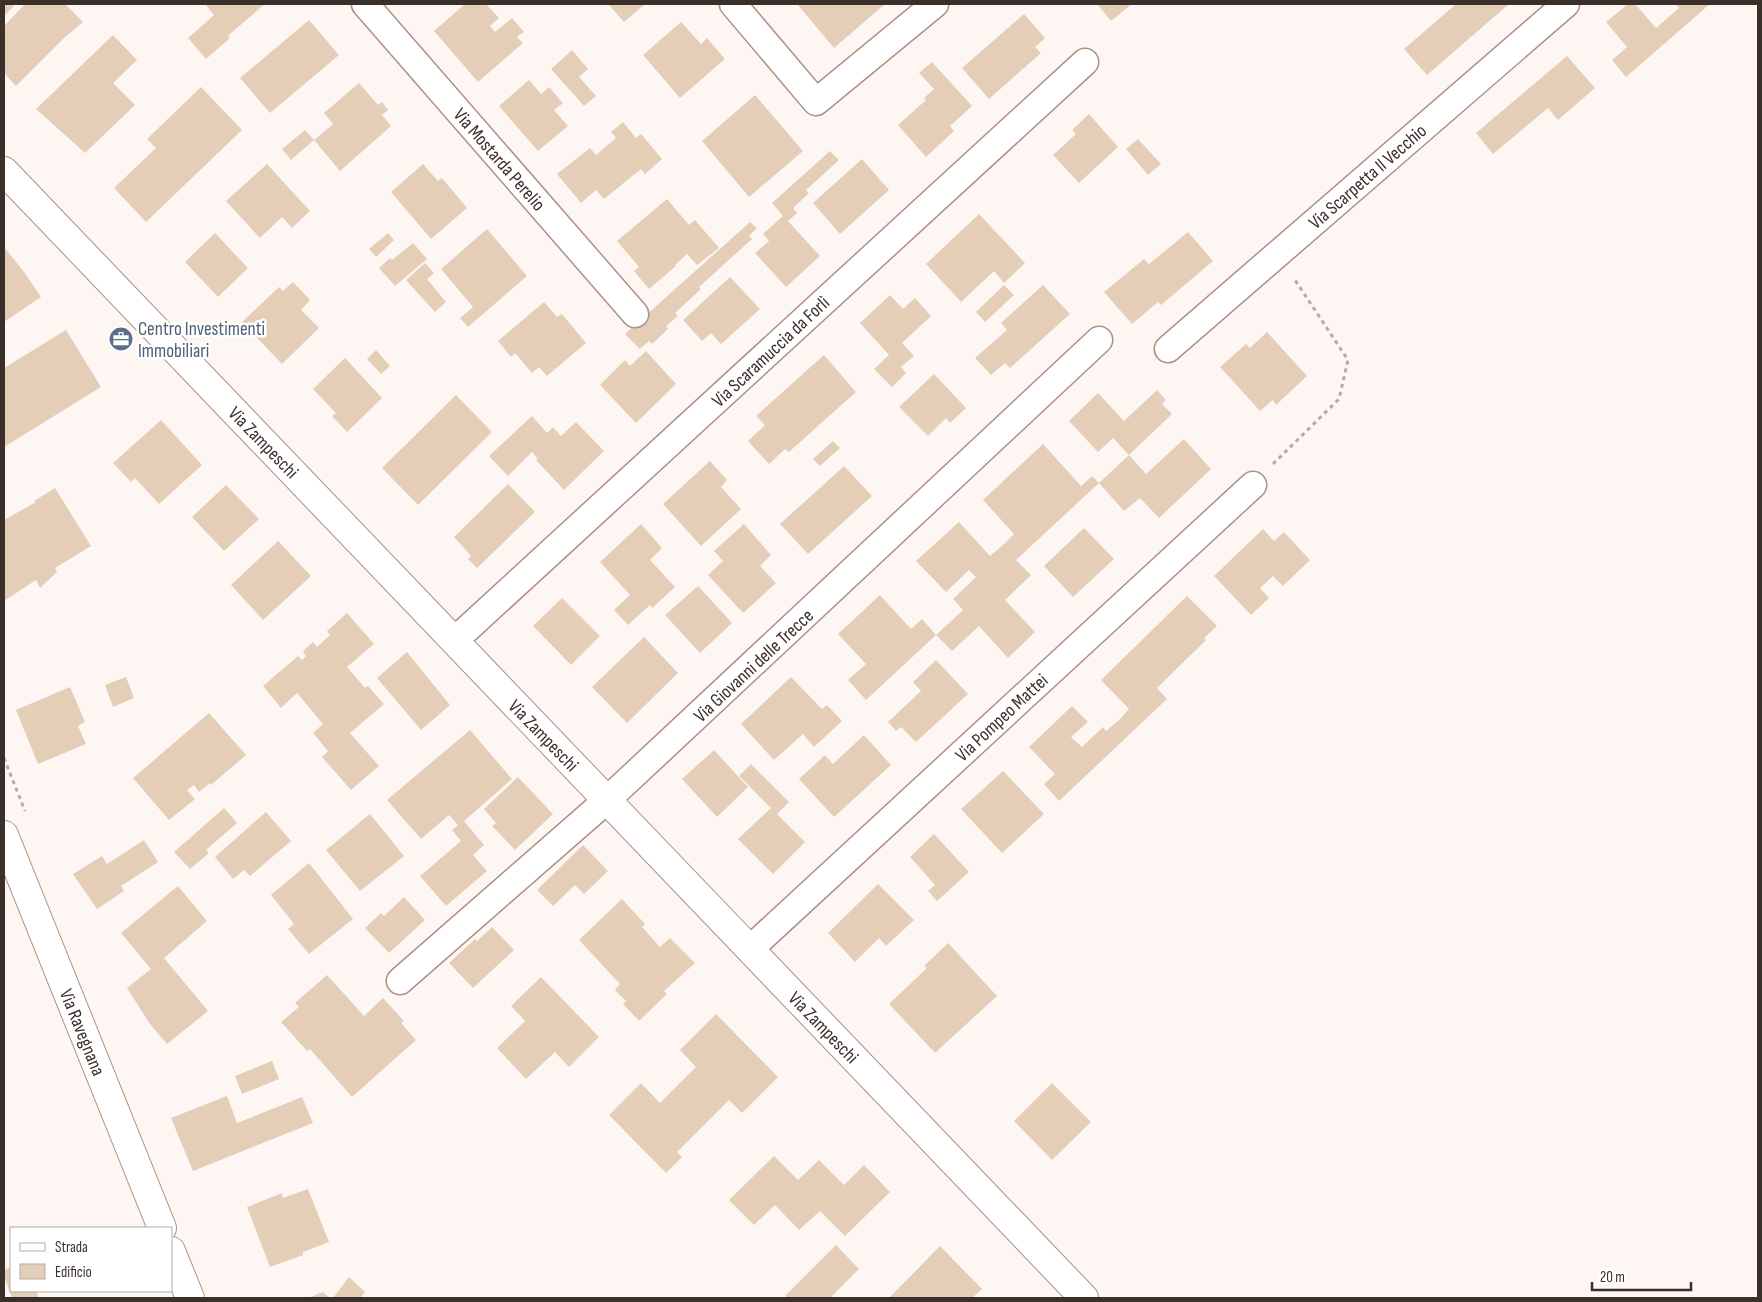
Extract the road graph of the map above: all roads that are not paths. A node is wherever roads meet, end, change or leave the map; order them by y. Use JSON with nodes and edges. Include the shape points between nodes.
{"nodes":[{"id":1,"x":365,"y":4,"type":"edge"},
{"id":2,"x":733,"y":4,"type":"edge"},
{"id":3,"x":935,"y":4,"type":"edge"},
{"id":4,"x":1566,"y":4,"type":"edge"},
{"id":5,"x":1085,"y":62,"type":"dead end"},
{"id":6,"x":4,"y":171,"type":"edge"},
{"id":7,"x":635,"y":314,"type":"dead end"},
{"id":8,"x":1099,"y":340,"type":"dead end"},
{"id":9,"x":1168,"y":349,"type":"dead end"},
{"id":10,"x":1253,"y":485,"type":"road end"},
{"id":11,"x":454,"y":641,"type":"junction"},
{"id":12,"x":608,"y":800,"type":"junction"},
{"id":13,"x":4,"y":835,"type":"edge"},
{"id":14,"x":750,"y":949,"type":"junction"},
{"id":15,"x":400,"y":981,"type":"dead end"},
{"id":16,"x":162,"y":1227,"type":"edge"},
{"id":17,"x":172,"y":1253,"type":"edge"},
{"id":18,"x":190,"y":1298,"type":"edge"},
{"id":19,"x":1084,"y":1298,"type":"edge"}],
"edges":[{"from":1,"to":7,"type":"street","name":"Via Mostarda Perelio"},
{"from":2,"to":3,"type":"street","via":[[816,102]]},
{"from":4,"to":9,"type":"street","name":"Via Scarpetta Il Vecchio"},
{"from":5,"to":11,"type":"street","name":"Via Scaramuccia da Forlì"},
{"from":6,"to":11,"type":"street","name":"Via Zampeschi"},
{"from":8,"to":12,"type":"street","name":"Via Giovanni delle Trecce"},
{"from":10,"to":14,"type":"street","name":"Via Pompeo Mattei"},
{"from":11,"to":12,"type":"street","name":"Via Zampeschi"},
{"from":12,"to":14,"type":"street","name":"Via Zampeschi"},
{"from":12,"to":15,"type":"street","name":"Via Giovanni delle Trecce"},
{"from":13,"to":16,"type":"street","name":"Via Ravegnana"},
{"from":14,"to":19,"type":"street","name":"Via Zampeschi"},
{"from":17,"to":18,"type":"street"}]}
